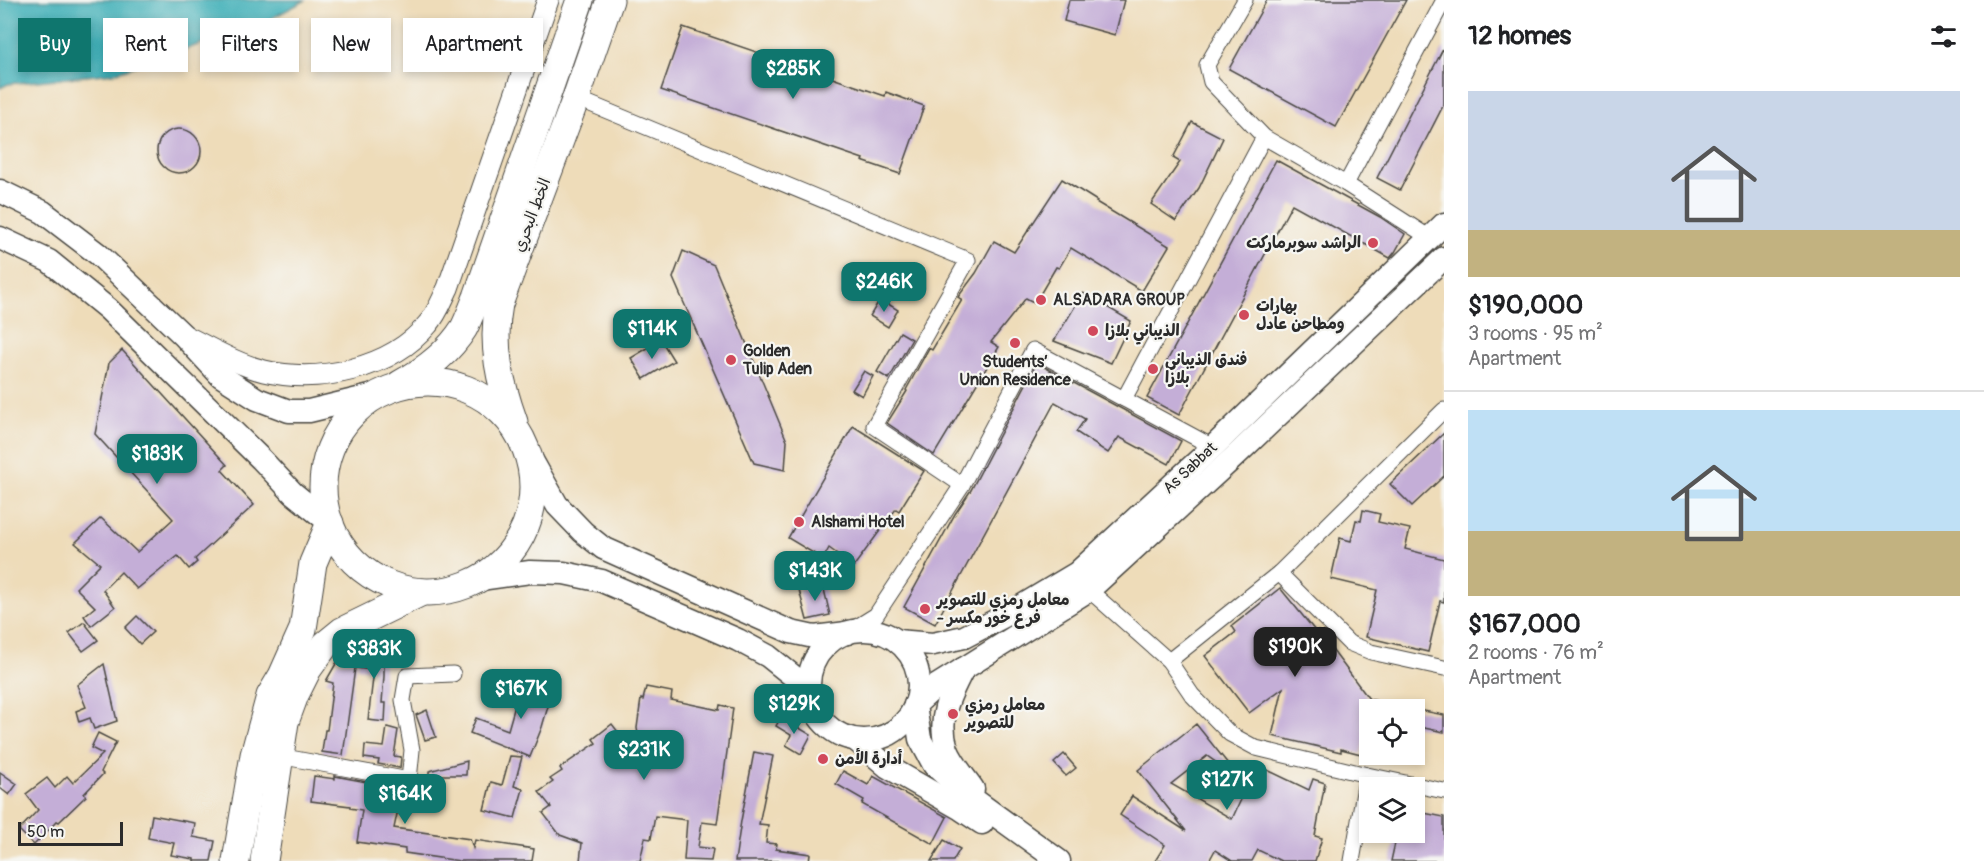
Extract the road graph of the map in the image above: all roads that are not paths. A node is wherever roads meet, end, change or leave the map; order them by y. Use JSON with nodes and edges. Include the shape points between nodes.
{"nodes":[{"id":1,"x":548,"y":0,"type":"edge"},
{"id":2,"x":580,"y":0,"type":"edge"},
{"id":3,"x":609,"y":0,"type":"edge"},
{"id":4,"x":1245,"y":0,"type":"edge"},
{"id":5,"x":1444,"y":0,"type":"edge"},
{"id":6,"x":576,"y":98,"type":"junction"},
{"id":7,"x":1264,"y":137,"type":"junction"},
{"id":8,"x":1346,"y":183,"type":"junction"},
{"id":9,"x":0,"y":191,"type":"edge"},
{"id":10,"x":1439,"y":237,"type":"edge"},
{"id":11,"x":0,"y":238,"type":"edge"},
{"id":12,"x":1444,"y":258,"type":"edge"},
{"id":13,"x":184,"y":336,"type":"junction"},
{"id":14,"x":385,"y":391,"type":"junction"},
{"id":15,"x":1124,"y":399,"type":"junction"},
{"id":16,"x":1444,"y":410,"type":"edge"},
{"id":17,"x":522,"y":441,"type":"junction"},
{"id":18,"x":1213,"y":447,"type":"junction"},
{"id":19,"x":962,"y":485,"type":"junction"},
{"id":20,"x":330,"y":523,"type":"junction"},
{"id":21,"x":1279,"y":573,"type":"junction"},
{"id":22,"x":480,"y":579,"type":"junction"},
{"id":23,"x":1089,"y":590,"type":"junction"},
{"id":24,"x":422,"y":592,"type":"junction"},
{"id":25,"x":847,"y":633,"type":"junction"},
{"id":26,"x":897,"y":641,"type":"junction"},
{"id":27,"x":1169,"y":661,"type":"junction"},
{"id":28,"x":964,"y":667,"type":"junction"},
{"id":29,"x":1444,"y":668,"type":"edge"},
{"id":30,"x":453,"y":674,"type":"dead end"},
{"id":31,"x":809,"y":695,"type":"junction"},
{"id":32,"x":915,"y":705,"type":"junction"},
{"id":33,"x":856,"y":740,"type":"junction"},
{"id":34,"x":279,"y":756,"type":"junction"},
{"id":35,"x":1366,"y":775,"type":"junction"},
{"id":36,"x":409,"y":780,"type":"junction"},
{"id":37,"x":1444,"y":791,"type":"edge"},
{"id":38,"x":404,"y":808,"type":"dead end"},
{"id":39,"x":994,"y":812,"type":"junction"},
{"id":40,"x":236,"y":861,"type":"edge"},
{"id":41,"x":264,"y":861,"type":"edge"},
{"id":42,"x":1037,"y":861,"type":"edge"},
{"id":43,"x":1059,"y":861,"type":"edge"},
{"id":44,"x":1352,"y":861,"type":"edge"}],
"edges":[{"from":1,"to":13,"type":"street","via":[[448,288],[428,324],[412,340],[354,369],[294,375],[239,362]]},
{"from":2,"to":14,"type":"highway","name":"الخط البحري","via":[[463,329],[422,372]]},
{"from":3,"to":6,"type":"highway","name":"الخط البحري"},
{"from":4,"to":7,"type":"street","via":[[1207,65],[1211,82]]},
{"from":5,"to":8,"type":"street"},
{"from":6,"to":17,"type":"highway","name":"الخط البحري","via":[[496,321],[498,373]]},
{"from":6,"to":19,"type":"street","via":[[968,260],[874,426]]},
{"from":7,"to":8,"type":"street"},
{"from":7,"to":15,"type":"street"},
{"from":8,"to":10,"type":"street"},
{"from":9,"to":13,"type":"main road","via":[[43,212],[98,254]]},
{"from":10,"to":18,"type":"main road","name":"As Sabbat"},
{"from":11,"to":20,"type":"main road","via":[[49,261],[108,309],[293,493]]},
{"from":12,"to":23,"type":"main road","name":"As Sabbat"},
{"from":13,"to":14,"type":"main road","via":[[221,376],[257,399],[289,411],[309,411]]},
{"from":14,"to":17,"type":"highway","via":[[420,382],[463,388],[489,402],[510,422]]},
{"from":14,"to":20,"type":"highway","via":[[349,417],[330,449],[323,478]]},
{"from":15,"to":18,"type":"street"},
{"from":15,"to":19,"type":"street","via":[[1033,350]]},
{"from":16,"to":21,"type":"street"},
{"from":17,"to":22,"type":"highway","via":[[532,477],[527,522],[513,549]]},
{"from":17,"to":25,"type":"main road","via":[[557,505],[603,548],[791,632],[814,637]]},
{"from":18,"to":26,"type":"main road","name":"As Sabbat","via":[[1077,573],[964,637],[933,644]]},
{"from":19,"to":25,"type":"street","via":[[876,615]]},
{"from":20,"to":24,"type":"highway","via":[[344,549],[365,571],[392,586]]},
{"from":20,"to":40,"type":"highway","via":[[313,563],[303,629],[270,696],[254,755]]},
{"from":21,"to":27,"type":"street"},
{"from":21,"to":29,"type":"street","via":[[1349,643],[1371,652]]},
{"from":22,"to":24,"type":"highway","via":[[452,590]]},
{"from":22,"to":31,"type":"main road","via":[[530,572],[564,573],[602,581],[768,656]]},
{"from":23,"to":27,"type":"street"},
{"from":23,"to":28,"type":"main road","name":"As Sabbat"},
{"from":24,"to":34,"type":"highway","via":[[352,626],[326,644],[295,695]]},
{"from":25,"to":26,"type":"main road","via":[[868,630]]},
{"from":25,"to":31,"type":"main road","via":[[819,652],[810,673]]},
{"from":26,"to":32,"type":"main road","via":[[910,656],[918,675]]},
{"from":27,"to":35,"type":"street","via":[[1192,695],[1230,734],[1256,748]]},
{"from":28,"to":32,"type":"main road","name":"As Sabbat"},
{"from":28,"to":39,"type":"main road","via":[[943,714],[947,750],[975,792]]},
{"from":30,"to":36,"type":"street","via":[[407,675],[403,700],[412,750]]},
{"from":31,"to":33,"type":"main road","via":[[825,725]]},
{"from":32,"to":33,"type":"main road","via":[[904,723],[887,735]]},
{"from":32,"to":39,"type":"main road","via":[[920,739],[934,765]]},
{"from":33,"to":42,"type":"main road","via":[[888,767],[961,808]]},
{"from":34,"to":36,"type":"street"},
{"from":34,"to":41,"type":"highway"},
{"from":35,"to":37,"type":"street"},
{"from":35,"to":44,"type":"street"},
{"from":36,"to":38,"type":"street"},
{"from":39,"to":43,"type":"main road"}]}
